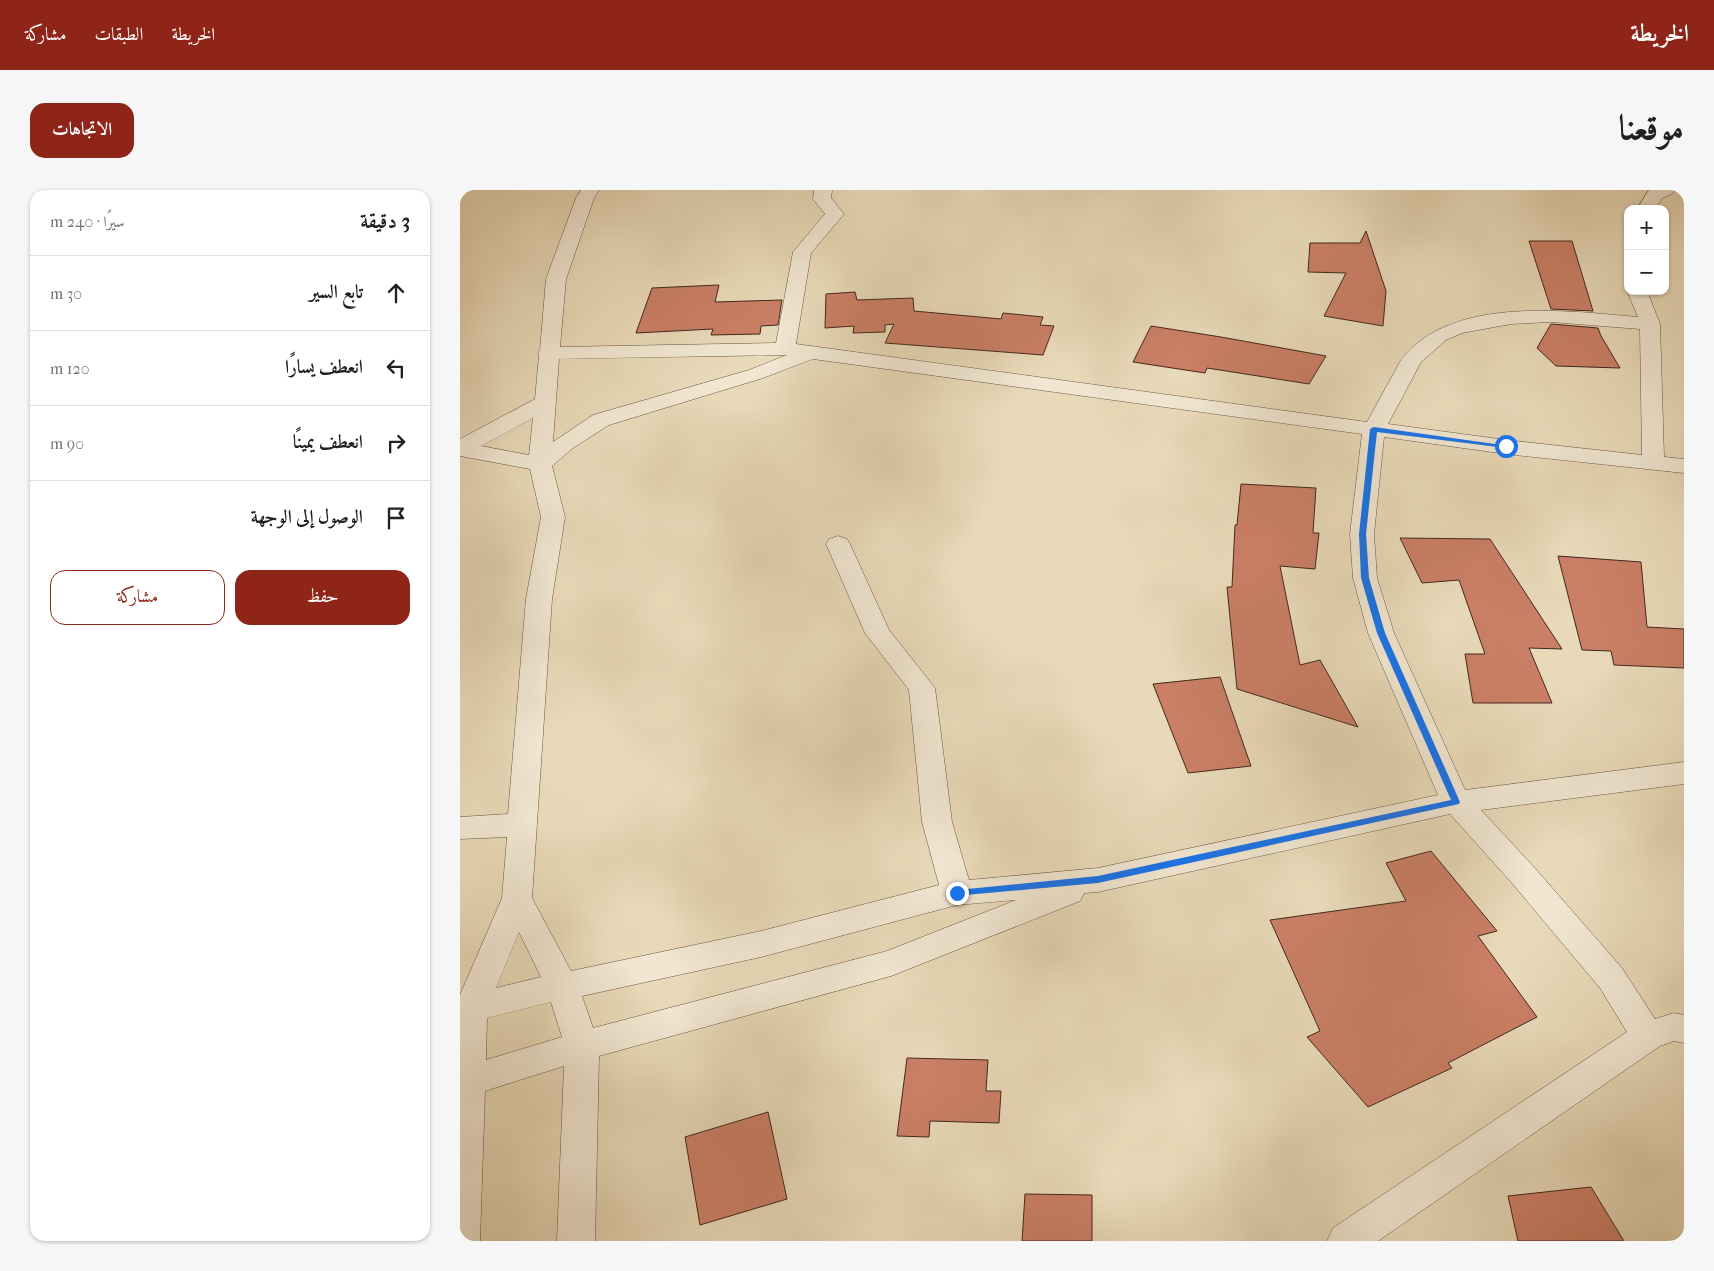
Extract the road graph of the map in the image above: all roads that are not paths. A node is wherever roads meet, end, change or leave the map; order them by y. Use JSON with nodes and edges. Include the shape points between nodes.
{"nodes":[{"id":1,"x":590,"y":190,"type":"edge"},
{"id":2,"x":823,"y":190,"type":"edge"},
{"id":3,"x":1666,"y":190,"type":"edge"},
{"id":4,"x":1676,"y":190,"type":"edge"},
{"id":5,"x":1684,"y":191,"type":"edge"},
{"id":6,"x":1648,"y":205,"type":"edge"},
{"id":7,"x":1639,"y":295,"type":"edge"},
{"id":8,"x":1650,"y":324,"type":"junction"},
{"id":9,"x":785,"y":349,"type":"junction"},
{"id":10,"x":548,"y":353,"type":"junction"},
{"id":11,"x":813,"y":353,"type":"junction"},
{"id":12,"x":545,"y":402,"type":"junction"},
{"id":13,"x":1374,"y":429,"type":"junction"},
{"id":14,"x":460,"y":449,"type":"edge"},
{"id":15,"x":1653,"y":463,"type":"junction"},
{"id":16,"x":540,"y":464,"type":"junction"},
{"id":17,"x":1684,"y":466,"type":"edge"},
{"id":18,"x":838,"y":544,"type":"dead end"},
{"id":19,"x":1684,"y":773,"type":"edge"},
{"id":20,"x":1456,"y":802,"type":"junction"},
{"id":21,"x":523,"y":825,"type":"junction"},
{"id":22,"x":460,"y":828,"type":"edge"},
{"id":23,"x":1098,"y":880,"type":"junction"},
{"id":24,"x":957,"y":893,"type":"junction"},
{"id":25,"x":518,"y":898,"type":"junction"},
{"id":26,"x":562,"y":986,"type":"junction"},
{"id":27,"x":466,"y":1012,"type":"edge"},
{"id":28,"x":1684,"y":1029,"type":"edge"},
{"id":29,"x":1648,"y":1036,"type":"junction"},
{"id":30,"x":582,"y":1046,"type":"junction"},
{"id":31,"x":464,"y":1082,"type":"edge"},
{"id":32,"x":461,"y":1241,"type":"edge"},
{"id":33,"x":576,"y":1241,"type":"edge"},
{"id":34,"x":1346,"y":1241,"type":"edge"}],
"edges":[{"from":1,"to":10,"type":"street","via":[[556,278]]},
{"from":2,"to":9,"type":"street","via":[[822,199],[835,214],[802,252]]},
{"from":3,"to":6,"type":"street","via":[[1655,194]]},
{"from":4,"to":5,"type":"street"},
{"from":7,"to":8,"type":"street"},
{"from":8,"to":13,"type":"street","via":[[1551,316],[1510,318],[1456,328],[1439,336],[1412,359]]},
{"from":8,"to":15,"type":"street"},
{"from":9,"to":10,"type":"street"},
{"from":9,"to":11,"type":"street"},
{"from":10,"to":12,"type":"street"},
{"from":11,"to":13,"type":"street"},
{"from":11,"to":16,"type":"street","via":[[756,374],[601,420]]},
{"from":12,"to":14,"type":"street"},
{"from":12,"to":16,"type":"street"},
{"from":13,"to":15,"type":"street"},
{"from":13,"to":20,"type":"street","via":[[1362,534],[1365,578],[1381,633]]},
{"from":14,"to":16,"type":"street"},
{"from":15,"to":17,"type":"street"},
{"from":16,"to":21,"type":"street","via":[[553,517],[539,599]]},
{"from":18,"to":24,"type":"street","via":[[878,633],[922,688],[937,822]]},
{"from":19,"to":20,"type":"street"},
{"from":20,"to":23,"type":"street"},
{"from":20,"to":29,"type":"street","via":[[1610,978]]},
{"from":21,"to":22,"type":"street"},
{"from":21,"to":25,"type":"street"},
{"from":23,"to":24,"type":"street"},
{"from":23,"to":30,"type":"street","via":[[891,963]]},
{"from":24,"to":26,"type":"street","via":[[761,944]]},
{"from":25,"to":26,"type":"street"},
{"from":25,"to":27,"type":"street"},
{"from":26,"to":27,"type":"street"},
{"from":26,"to":30,"type":"street"},
{"from":27,"to":31,"type":"street"},
{"from":28,"to":29,"type":"street","via":[[1674,1027]]},
{"from":29,"to":34,"type":"street"},
{"from":30,"to":31,"type":"street"},
{"from":30,"to":33,"type":"street"},
{"from":31,"to":32,"type":"street"}]}
